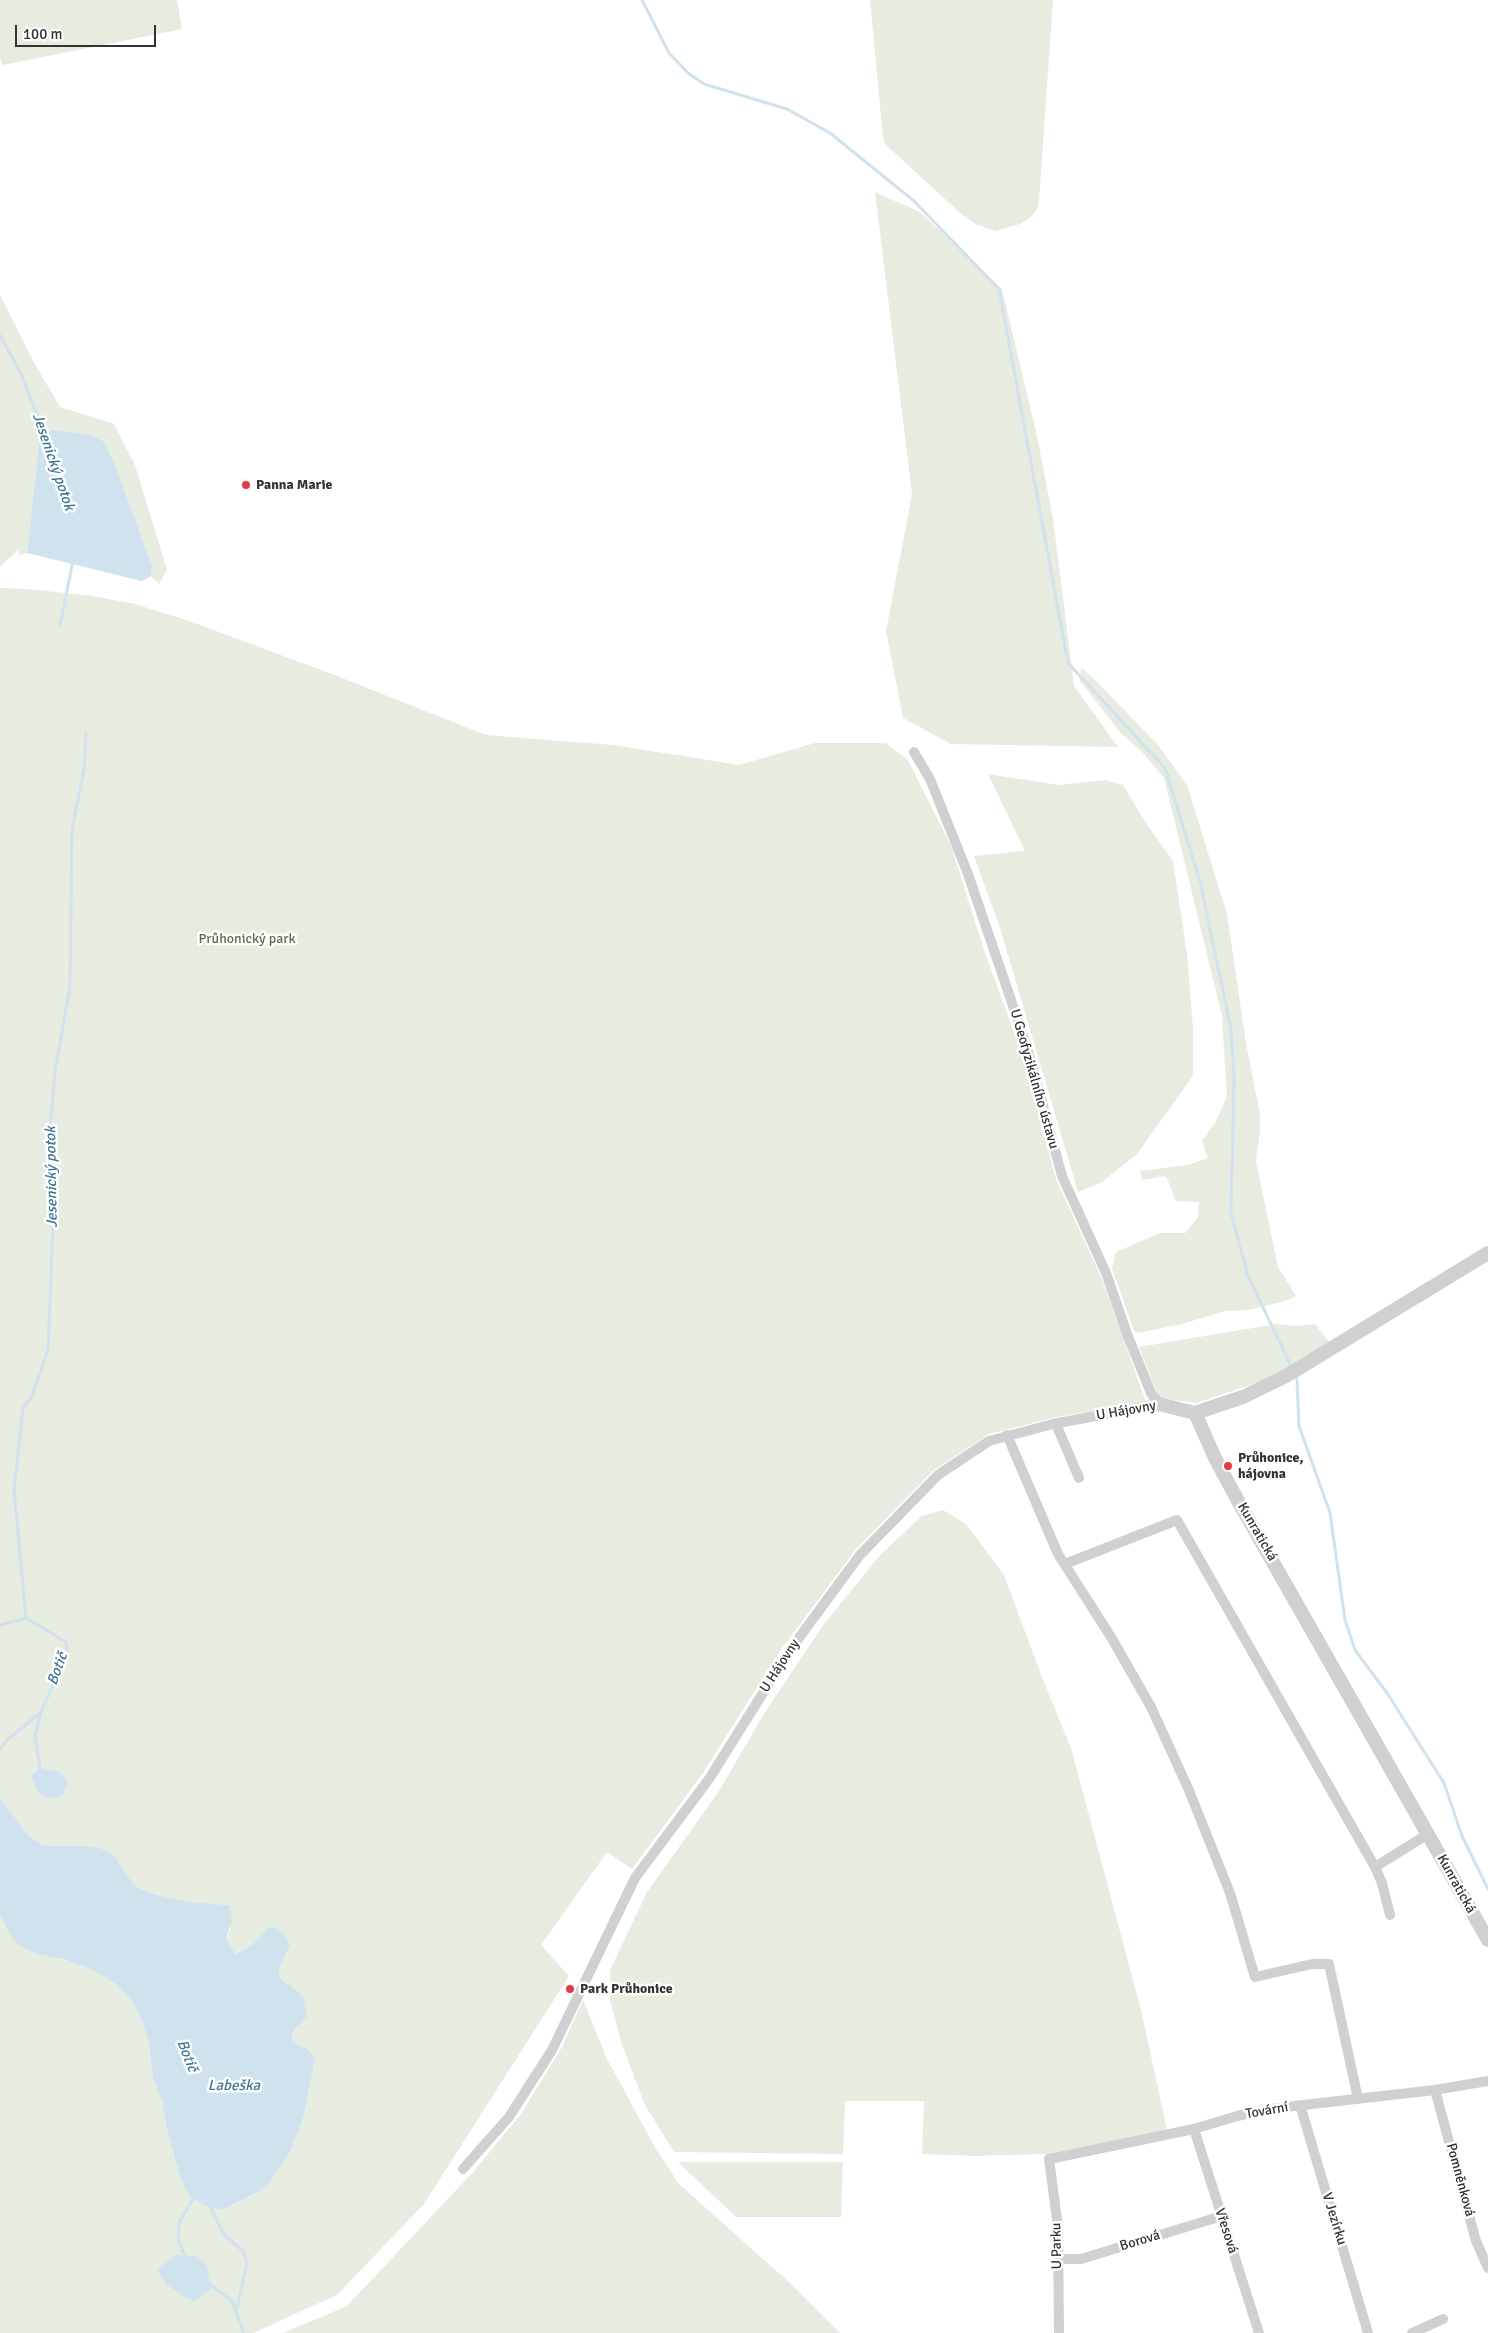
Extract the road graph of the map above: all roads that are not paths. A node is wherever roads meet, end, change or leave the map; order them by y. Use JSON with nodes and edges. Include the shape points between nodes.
{"nodes":[{"id":1,"x":914,"y":752,"type":"dead end"},
{"id":2,"x":1488,"y":1253,"type":"edge"},
{"id":3,"x":1158,"y":1404,"type":"junction"},
{"id":4,"x":1195,"y":1413,"type":"junction"},
{"id":5,"x":1056,"y":1424,"type":"junction"},
{"id":6,"x":1007,"y":1436,"type":"junction"},
{"id":7,"x":1079,"y":1478,"type":"dead end"},
{"id":8,"x":1065,"y":1564,"type":"junction"},
{"id":9,"x":1428,"y":1834,"type":"junction"},
{"id":10,"x":1375,"y":1867,"type":"junction"},
{"id":11,"x":1390,"y":1915,"type":"dead end"},
{"id":12,"x":1488,"y":1940,"type":"edge"},
{"id":13,"x":1488,"y":2081,"type":"edge"},
{"id":14,"x":1435,"y":2090,"type":"junction"},
{"id":15,"x":1358,"y":2099,"type":"junction"},
{"id":16,"x":1300,"y":2105,"type":"junction"},
{"id":17,"x":1194,"y":2129,"type":"junction"},
{"id":18,"x":1049,"y":2159,"type":"joint"},
{"id":19,"x":464,"y":2170,"type":"dead end"},
{"id":20,"x":1222,"y":2216,"type":"junction"},
{"id":21,"x":1057,"y":2259,"type":"junction"},
{"id":22,"x":1488,"y":2268,"type":"edge"},
{"id":23,"x":1443,"y":2319,"type":"dead end"},
{"id":24,"x":1059,"y":2333,"type":"edge"},
{"id":25,"x":1259,"y":2333,"type":"edge"},
{"id":26,"x":1368,"y":2333,"type":"edge"},
{"id":27,"x":1412,"y":2333,"type":"edge"}],
"edges":[{"from":1,"to":3,"type":"street","name":"U Geofyzikálního ústavu","via":[[930,779],[968,874],[1027,1047],[1062,1176],[1106,1273],[1127,1334]]},
{"from":2,"to":4,"type":"street","via":[[1286,1376],[1243,1397]]},
{"from":3,"to":4,"type":"street","name":"U Hájovny"},
{"from":3,"to":5,"type":"street","name":"U Hájovny"},
{"from":4,"to":9,"type":"street","name":"Kunratická","via":[[1237,1499]]},
{"from":5,"to":6,"type":"street","name":"U Hájovny"},
{"from":5,"to":7,"type":"street"},
{"from":6,"to":8,"type":"street"},
{"from":6,"to":19,"type":"street","name":"U Hájovny","via":[[989,1441],[938,1475],[860,1554],[790,1650],[709,1779],[635,1878],[552,2050],[510,2117]]},
{"from":8,"to":10,"type":"street","via":[[1177,1520]]},
{"from":8,"to":15,"type":"street","via":[[1151,1707],[1230,1893],[1255,1977],[1312,1964],[1329,1964]]},
{"from":9,"to":10,"type":"street"},
{"from":9,"to":12,"type":"street","name":"Kunratická"},
{"from":10,"to":11,"type":"street"},
{"from":13,"to":14,"type":"street","name":"Tovární"},
{"from":14,"to":15,"type":"street","name":"Tovární"},
{"from":14,"to":22,"type":"street","name":"Pomněnková","via":[[1476,2241]]},
{"from":15,"to":16,"type":"street","name":"Tovární"},
{"from":16,"to":17,"type":"street","name":"Tovární","via":[[1237,2116]]},
{"from":16,"to":26,"type":"street","name":"V Jezírku"},
{"from":17,"to":18,"type":"street","name":"Tovární"},
{"from":17,"to":20,"type":"street","name":"Vřesová"},
{"from":18,"to":21,"type":"street","name":"U Parku","via":[[1058,2227]]},
{"from":20,"to":21,"type":"street","name":"Borová","via":[[1081,2259]]},
{"from":20,"to":25,"type":"street","name":"Vřesová"},
{"from":21,"to":24,"type":"street","name":"U Parku"},
{"from":23,"to":27,"type":"street"}]}
